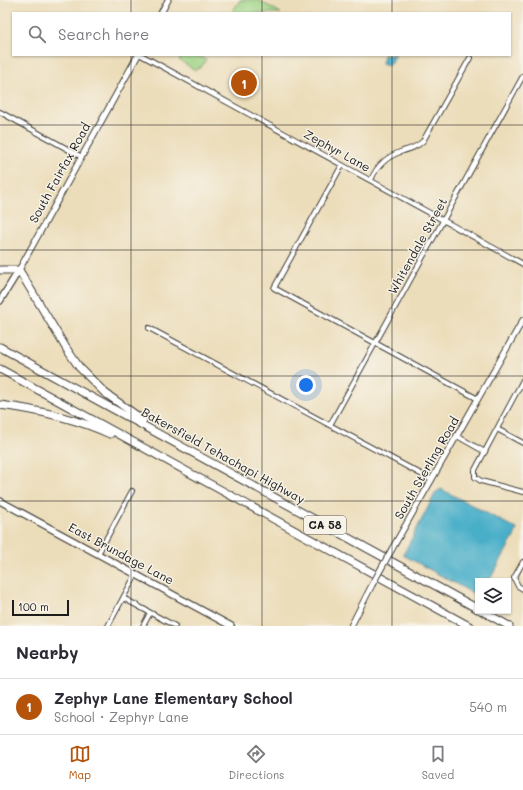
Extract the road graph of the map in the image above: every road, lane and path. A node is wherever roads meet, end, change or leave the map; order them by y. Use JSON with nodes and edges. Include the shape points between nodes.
{"nodes":[{"id":1,"x":168,"y":0,"type":"edge"},
{"id":2,"x":162,"y":12,"type":"edge"},
{"id":3,"x":137,"y":56,"type":"edge"},
{"id":4,"x":144,"y":56,"type":"edge"},
{"id":5,"x":470,"y":58,"type":"dead end"},
{"id":6,"x":523,"y":76,"type":"edge"},
{"id":7,"x":0,"y":112,"type":"edge"},
{"id":8,"x":82,"y":157,"type":"junction"},
{"id":9,"x":342,"y":165,"type":"junction"},
{"id":10,"x":371,"y":180,"type":"junction"},
{"id":11,"x":444,"y":220,"type":"junction"},
{"id":12,"x":523,"y":264,"type":"edge"},
{"id":13,"x":0,"y":270,"type":"edge"},
{"id":14,"x":19,"y":270,"type":"junction"},
{"id":15,"x":0,"y":301,"type":"edge"},
{"id":16,"x":523,"y":320,"type":"edge"},
{"id":17,"x":149,"y":328,"type":"dead end"},
{"id":18,"x":376,"y":343,"type":"junction"},
{"id":19,"x":0,"y":347,"type":"edge"},
{"id":20,"x":0,"y":369,"type":"edge"},
{"id":21,"x":523,"y":380,"type":"edge"},
{"id":22,"x":517,"y":391,"type":"junction"},
{"id":23,"x":523,"y":394,"type":"edge"},
{"id":24,"x":478,"y":399,"type":"junction"},
{"id":25,"x":0,"y":405,"type":"edge"},
{"id":26,"x":330,"y":426,"type":"junction"},
{"id":27,"x":497,"y":429,"type":"junction"},
{"id":28,"x":457,"y":436,"type":"junction"},
{"id":29,"x":172,"y":440,"type":"junction"},
{"id":30,"x":523,"y":443,"type":"edge"},
{"id":31,"x":485,"y":452,"type":"junction"},
{"id":32,"x":179,"y":467,"type":"junction"},
{"id":33,"x":432,"y":480,"type":"junction"},
{"id":34,"x":132,"y":492,"type":"dead end"},
{"id":35,"x":523,"y":492,"type":"edge"},
{"id":36,"x":0,"y":501,"type":"edge"},
{"id":37,"x":98,"y":554,"type":"junction"},
{"id":38,"x":523,"y":562,"type":"edge"},
{"id":39,"x":136,"y":574,"type":"junction"},
{"id":40,"x":523,"y":589,"type":"edge"},
{"id":41,"x":123,"y":598,"type":"junction"},
{"id":42,"x":475,"y":607,"type":"edge"},
{"id":43,"x":150,"y":613,"type":"junction"},
{"id":44,"x":487,"y":614,"type":"edge"},
{"id":45,"x":108,"y":626,"type":"edge"},
{"id":46,"x":143,"y":626,"type":"edge"},
{"id":47,"x":175,"y":626,"type":"edge"},
{"id":48,"x":231,"y":626,"type":"edge"},
{"id":49,"x":351,"y":626,"type":"edge"},
{"id":50,"x":470,"y":626,"type":"edge"},
{"id":51,"x":509,"y":626,"type":"edge"}],
"edges":[{"from":1,"to":2,"type":"street"},
{"from":3,"to":8,"type":"street","name":"South Fairfax Road"},
{"from":4,"to":9,"type":"street","name":"Zephyr Lane"},
{"from":5,"to":10,"type":"street","via":[[422,141],[416,147],[384,160]]},
{"from":6,"to":11,"type":"street","name":"Whitendale Street"},
{"from":7,"to":8,"type":"street"},
{"from":8,"to":14,"type":"street","name":"South Fairfax Road"},
{"from":9,"to":10,"type":"street","name":"Zephyr Lane"},
{"from":9,"to":18,"type":"street","via":[[274,288]]},
{"from":10,"to":11,"type":"street","name":"Zephyr Lane"},
{"from":11,"to":12,"type":"street","name":"Zephyr Lane"},
{"from":11,"to":18,"type":"street","name":"Whitendale Street"},
{"from":13,"to":14,"type":"highway"},
{"from":14,"to":15,"type":"main road","name":"South Fairfax Road"},
{"from":14,"to":29,"type":"highway","via":[[69,352],[87,376],[114,400]]},
{"from":16,"to":24,"type":"street","name":"South Sterling Road"},
{"from":17,"to":26,"type":"street"},
{"from":18,"to":24,"type":"street"},
{"from":18,"to":26,"type":"street","name":"Whitendale Street"},
{"from":19,"to":29,"type":"highway","name":"Bakersfield Tehachapi Highway","number":"CA 58"},
{"from":20,"to":32,"type":"highway","number":"CA 58"},
{"from":21,"to":22,"type":"street"},
{"from":22,"to":23,"type":"street"},
{"from":22,"to":27,"type":"street"},
{"from":24,"to":28,"type":"street","name":"South Sterling Road"},
{"from":25,"to":32,"type":"highway","via":[[42,411],[84,423]]},
{"from":26,"to":33,"type":"street"},
{"from":27,"to":30,"type":"street"},
{"from":27,"to":31,"type":"street"},
{"from":28,"to":31,"type":"street"},
{"from":28,"to":33,"type":"street","name":"South Sterling Road"},
{"from":29,"to":42,"type":"highway","name":"Bakersfield Tehachapi Highway","number":"CA 58"},
{"from":31,"to":35,"type":"street","via":[[475,470],[475,477],[481,481]]},
{"from":32,"to":50,"type":"highway","number":"CA 58"},
{"from":33,"to":49,"type":"street","name":"South Sterling Road","bridge":true},
{"from":34,"to":37,"type":"street"},
{"from":36,"to":37,"type":"main road","name":"East Brundage Lane"},
{"from":37,"to":39,"type":"main road","name":"East Brundage Lane"},
{"from":38,"to":40,"type":"street","via":[[514,578]]},
{"from":39,"to":41,"type":"street"},
{"from":39,"to":48,"type":"main road","name":"East Brundage Lane"},
{"from":41,"to":43,"type":"street"},
{"from":41,"to":45,"type":"street"},
{"from":43,"to":46,"type":"street"},
{"from":43,"to":47,"type":"street"},
{"from":44,"to":51,"type":"highway"}]}
